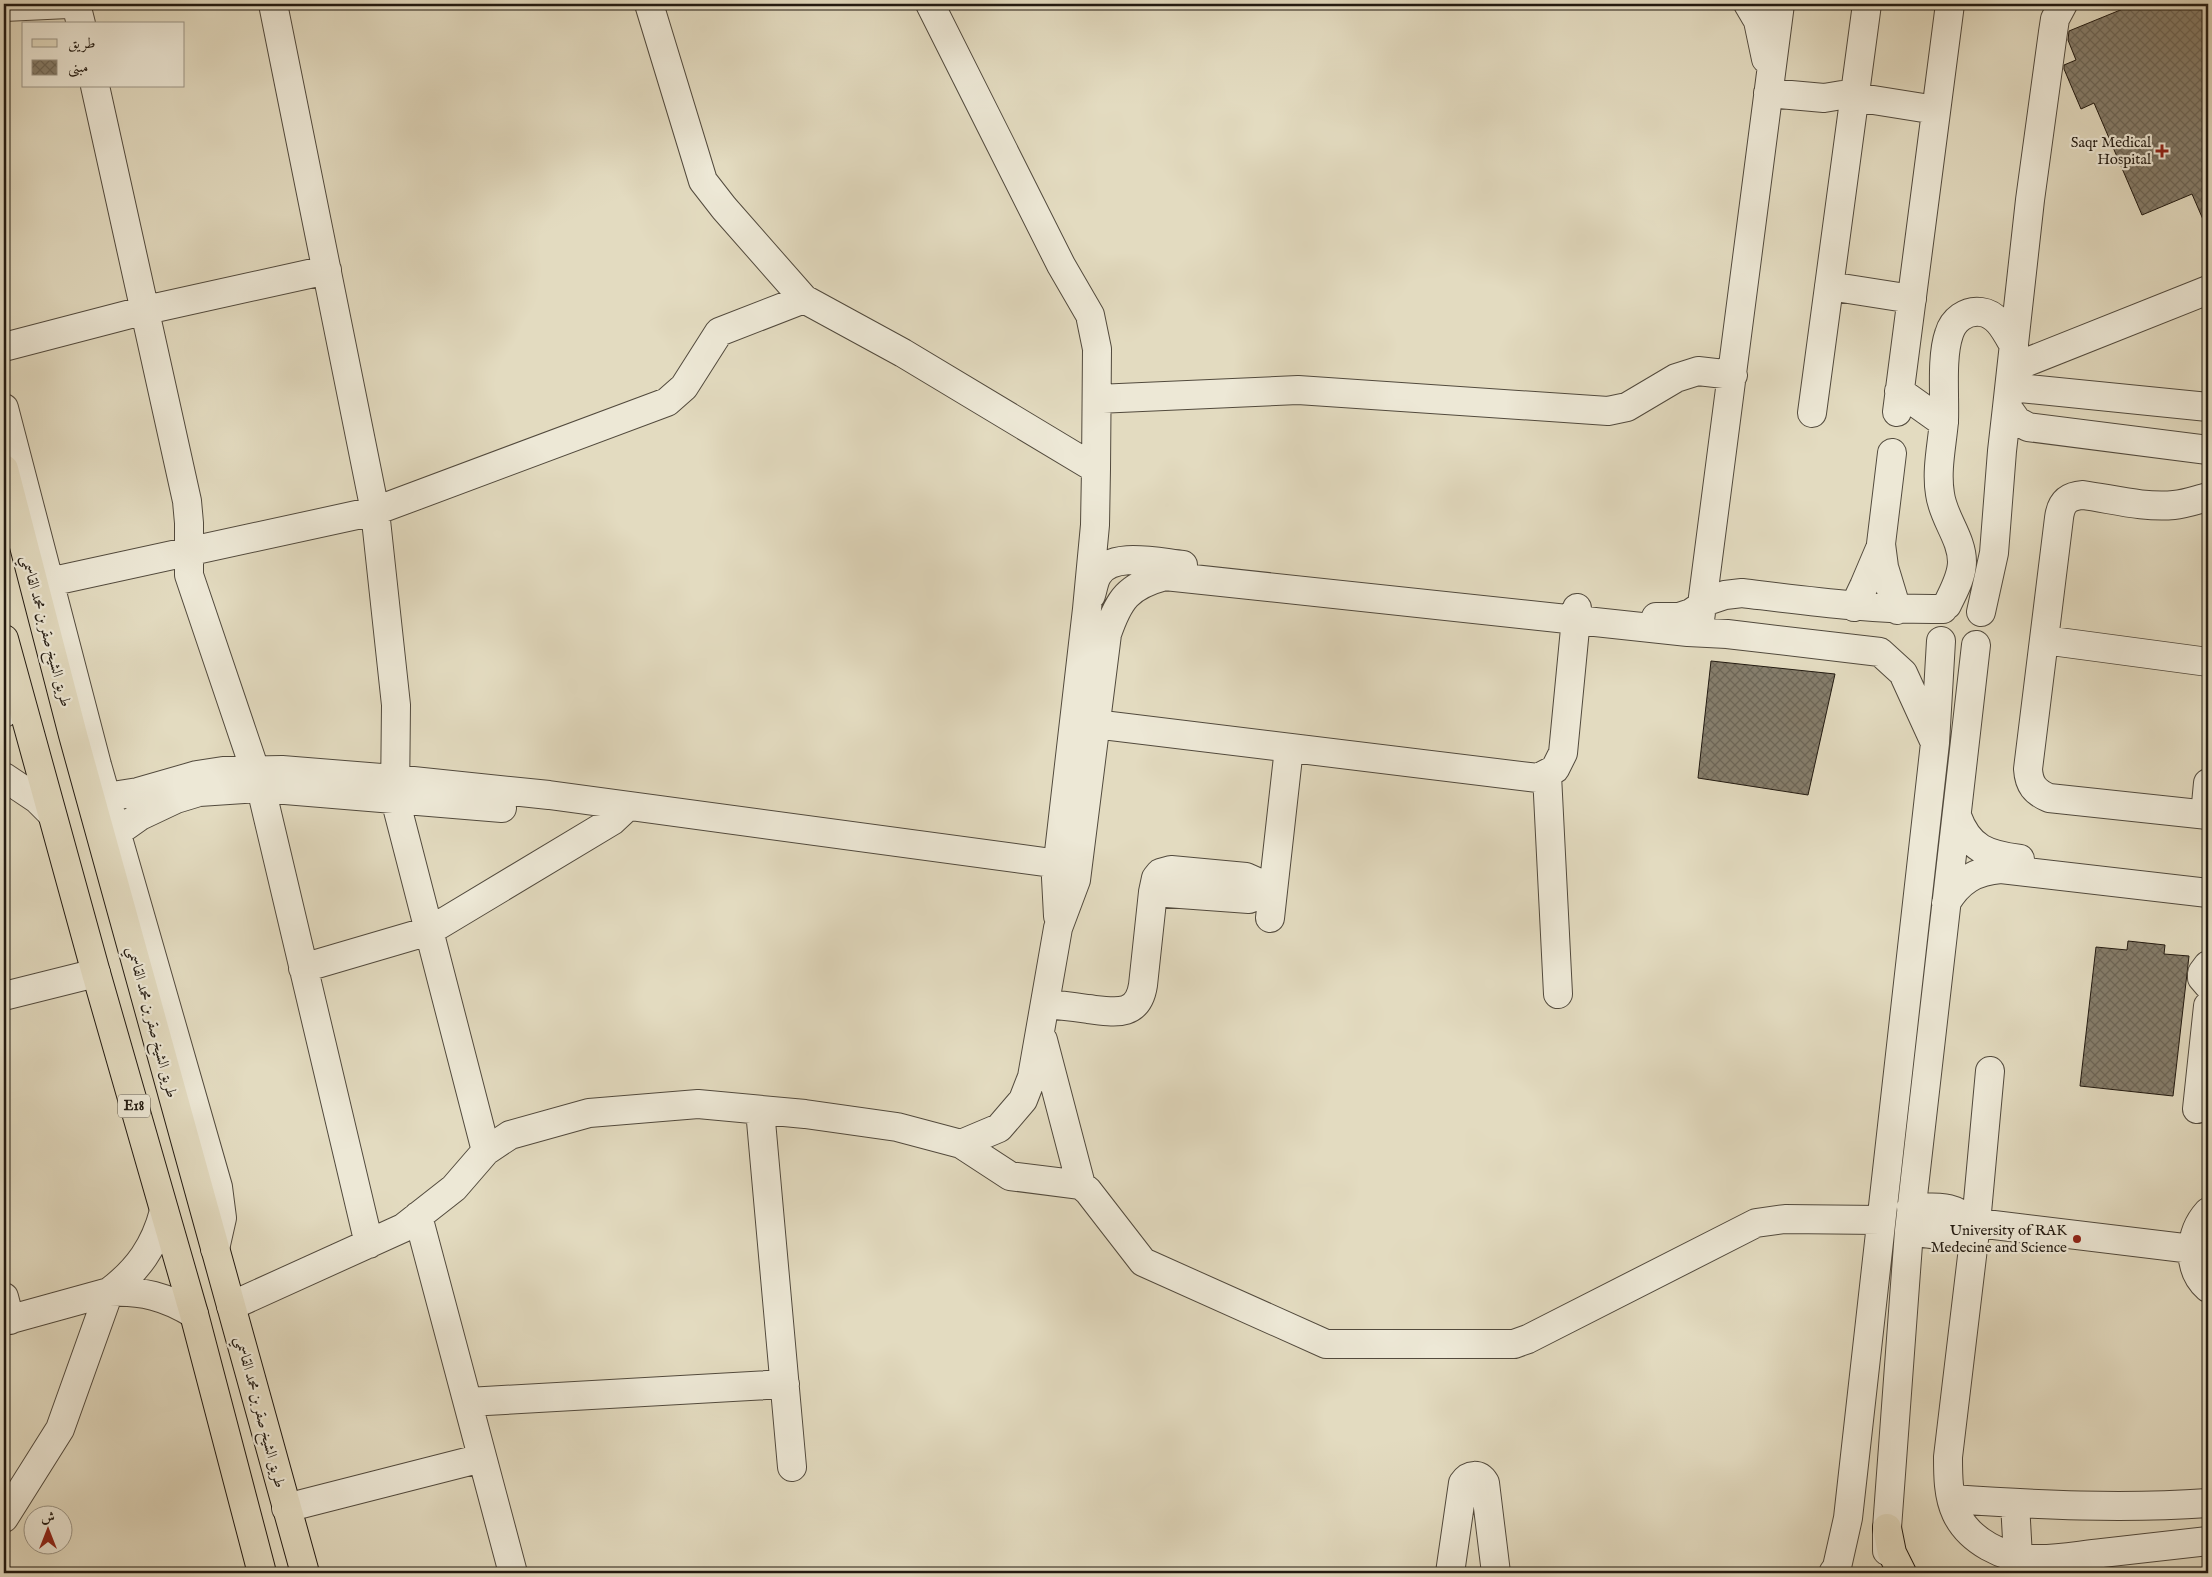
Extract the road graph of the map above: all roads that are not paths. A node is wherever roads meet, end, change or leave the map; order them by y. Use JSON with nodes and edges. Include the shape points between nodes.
{"nodes":[{"id":1,"x":68,"y":4,"type":"edge"},
{"id":2,"x":76,"y":4,"type":"edge"},
{"id":3,"x":273,"y":4,"type":"edge"},
{"id":4,"x":649,"y":4,"type":"edge"},
{"id":5,"x":930,"y":4,"type":"edge"},
{"id":6,"x":1748,"y":4,"type":"edge"},
{"id":7,"x":1780,"y":4,"type":"edge"},
{"id":8,"x":1867,"y":4,"type":"edge"},
{"id":9,"x":1950,"y":4,"type":"edge"},
{"id":10,"x":2062,"y":4,"type":"edge"},
{"id":11,"x":4,"y":7,"type":"edge"},
{"id":12,"x":80,"y":22,"type":"edge"},
{"id":13,"x":1769,"y":86,"type":"junction"},
{"id":14,"x":95,"y":88,"type":"edge"},
{"id":15,"x":1848,"y":96,"type":"junction"},
{"id":16,"x":1936,"y":110,"type":"junction"},
{"id":17,"x":327,"y":270,"type":"junction"},
{"id":18,"x":1829,"y":286,"type":"junction"},
{"id":19,"x":2208,"y":290,"type":"edge"},
{"id":20,"x":804,"y":299,"type":"junction"},
{"id":21,"x":1912,"y":299,"type":"junction"},
{"id":22,"x":146,"y":310,"type":"junction"},
{"id":23,"x":1946,"y":345,"type":"junction"},
{"id":24,"x":4,"y":347,"type":"edge"},
{"id":25,"x":1904,"y":361,"type":"junction"},
{"id":26,"x":1733,"y":374,"type":"junction"},
{"id":27,"x":2011,"y":377,"type":"junction"},
{"id":28,"x":1097,"y":399,"type":"junction"},
{"id":29,"x":2208,"y":407,"type":"edge"},
{"id":30,"x":4,"y":408,"type":"edge"},
{"id":31,"x":1812,"y":413,"type":"dead end"},
{"id":32,"x":1944,"y":423,"type":"junction"},
{"id":33,"x":2208,"y":450,"type":"edge"},
{"id":34,"x":1892,"y":453,"type":"dead end"},
{"id":35,"x":4,"y":469,"type":"edge"},
{"id":36,"x":1096,"y":469,"type":"junction"},
{"id":37,"x":2198,"y":500,"type":"edge"},
{"id":38,"x":375,"y":511,"type":"junction"},
{"id":39,"x":1095,"y":525,"type":"junction"},
{"id":40,"x":1881,"y":544,"type":"junction"},
{"id":41,"x":188,"y":552,"type":"junction"},
{"id":42,"x":1127,"y":559,"type":"junction"},
{"id":43,"x":49,"y":582,"type":"junction"},
{"id":44,"x":1854,"y":607,"type":"junction"},
{"id":45,"x":1945,"y":607,"type":"junction"},
{"id":46,"x":1087,"y":609,"type":"junction"},
{"id":47,"x":1897,"y":610,"type":"junction"},
{"id":48,"x":1981,"y":612,"type":"junction"},
{"id":49,"x":1577,"y":614,"type":"junction"},
{"id":50,"x":1700,"y":620,"type":"junction"},
{"id":51,"x":4,"y":639,"type":"edge"},
{"id":52,"x":2044,"y":640,"type":"junction"},
{"id":53,"x":1941,"y":641,"type":"junction"},
{"id":54,"x":1976,"y":645,"type":"junction"},
{"id":55,"x":2208,"y":662,"type":"edge"},
{"id":56,"x":16,"y":683,"type":"junction"},
{"id":57,"x":4,"y":713,"type":"edge"},
{"id":58,"x":1085,"y":723,"type":"junction"},
{"id":59,"x":1935,"y":743,"type":"junction"},
{"id":60,"x":1289,"y":748,"type":"junction"},
{"id":61,"x":1547,"y":774,"type":"junction"},
{"id":62,"x":4,"y":776,"type":"edge"},
{"id":63,"x":258,"y":779,"type":"junction"},
{"id":64,"x":2208,"y":783,"type":"edge"},
{"id":65,"x":394,"y":789,"type":"junction"},
{"id":66,"x":106,"y":797,"type":"junction"},
{"id":67,"x":52,"y":813,"type":"junction"},
{"id":68,"x":620,"y":814,"type":"junction"},
{"id":69,"x":2206,"y":815,"type":"edge"},
{"id":70,"x":1957,"y":816,"type":"junction"},
{"id":71,"x":116,"y":833,"type":"junction"},
{"id":72,"x":1067,"y":872,"type":"junction"},
{"id":73,"x":2208,"y":881,"type":"edge"},
{"id":74,"x":1153,"y":892,"type":"dead end"},
{"id":75,"x":2208,"y":894,"type":"edge"},
{"id":76,"x":1946,"y":904,"type":"junction"},
{"id":77,"x":1270,"y":918,"type":"dead end"},
{"id":78,"x":429,"y":931,"type":"junction"},
{"id":79,"x":2208,"y":965,"type":"edge"},
{"id":80,"x":304,"y":968,"type":"junction"},
{"id":81,"x":96,"y":973,"type":"junction"},
{"id":82,"x":2208,"y":985,"type":"edge"},
{"id":83,"x":1558,"y":994,"type":"dead end"},
{"id":84,"x":4,"y":996,"type":"edge"},
{"id":85,"x":1045,"y":1004,"type":"junction"},
{"id":86,"x":2208,"y":1006,"type":"edge"},
{"id":87,"x":1041,"y":1032,"type":"junction"},
{"id":88,"x":1990,"y":1072,"type":"dead end"},
{"id":89,"x":2198,"y":1109,"type":"dead end"},
{"id":90,"x":760,"y":1110,"type":"junction"},
{"id":91,"x":961,"y":1144,"type":"junction"},
{"id":92,"x":486,"y":1151,"type":"junction"},
{"id":93,"x":1081,"y":1185,"type":"junction"},
{"id":94,"x":164,"y":1211,"type":"junction"},
{"id":95,"x":2208,"y":1212,"type":"edge"},
{"id":96,"x":418,"y":1216,"type":"junction"},
{"id":97,"x":1910,"y":1219,"type":"junction"},
{"id":98,"x":1880,"y":1220,"type":"junction"},
{"id":99,"x":1973,"y":1222,"type":"junction"},
{"id":100,"x":369,"y":1244,"type":"junction"},
{"id":101,"x":215,"y":1249,"type":"junction"},
{"id":102,"x":2192,"y":1249,"type":"junction"},
{"id":103,"x":2208,"y":1288,"type":"edge"},
{"id":104,"x":109,"y":1292,"type":"junction"},
{"id":105,"x":231,"y":1306,"type":"junction"},
{"id":106,"x":6,"y":1313,"type":"edge"},
{"id":107,"x":194,"y":1314,"type":"junction"},
{"id":108,"x":784,"y":1384,"type":"junction"},
{"id":109,"x":468,"y":1402,"type":"junction"},
{"id":110,"x":482,"y":1458,"type":"junction"},
{"id":111,"x":792,"y":1467,"type":"dead end"},
{"id":112,"x":1952,"y":1499,"type":"junction"},
{"id":113,"x":2015,"y":1503,"type":"junction"},
{"id":114,"x":2208,"y":1503,"type":"edge"},
{"id":115,"x":286,"y":1508,"type":"junction"},
{"id":116,"x":4,"y":1518,"type":"edge"},
{"id":117,"x":1887,"y":1528,"type":"junction"},
{"id":118,"x":2208,"y":1541,"type":"edge"},
{"id":119,"x":296,"y":1544,"type":"junction"},
{"id":120,"x":2018,"y":1558,"type":"junction"},
{"id":121,"x":1452,"y":1561,"type":"edge"},
{"id":122,"x":1494,"y":1562,"type":"edge"},
{"id":123,"x":262,"y":1573,"type":"edge"},
{"id":124,"x":305,"y":1573,"type":"edge"},
{"id":125,"x":317,"y":1573,"type":"edge"},
{"id":126,"x":513,"y":1573,"type":"edge"},
{"id":127,"x":1833,"y":1573,"type":"edge"},
{"id":128,"x":1889,"y":1573,"type":"edge"},
{"id":129,"x":1902,"y":1573,"type":"edge"}],
"edges":[{"from":1,"to":11,"type":"street"},
{"from":2,"to":12,"type":"street"},
{"from":3,"to":17,"type":"street"},
{"from":4,"to":20,"type":"street","via":[[704,181]]},
{"from":5,"to":28,"type":"street","via":[[1061,265],[1090,315],[1097,349]]},
{"from":6,"to":13,"type":"street","via":[[1758,21]]},
{"from":7,"to":13,"type":"street"},
{"from":8,"to":15,"type":"street"},
{"from":9,"to":16,"type":"street"},
{"from":10,"to":27,"type":"street","via":[[2054,25],[2030,200]]},
{"from":13,"to":15,"type":"street","via":[[1825,86]]},
{"from":13,"to":26,"type":"street"},
{"from":14,"to":22,"type":"street"},
{"from":15,"to":16,"type":"street"},
{"from":15,"to":18,"type":"street"},
{"from":16,"to":21,"type":"street"},
{"from":17,"to":22,"type":"street"},
{"from":17,"to":38,"type":"street"},
{"from":18,"to":21,"type":"street"},
{"from":18,"to":31,"type":"street"},
{"from":19,"to":27,"type":"street"},
{"from":20,"to":36,"type":"street","via":[[904,354]]},
{"from":20,"to":38,"type":"street","via":[[719,332],[684,387],[667,402]]},
{"from":21,"to":25,"type":"street"},
{"from":22,"to":24,"type":"street"},
{"from":22,"to":41,"type":"street","via":[[187,501]]},
{"from":23,"to":25,"type":"street","via":[[1926,356]]},
{"from":23,"to":27,"type":"street","via":[[1956,320],[1967,313],[1981,312],[1994,317],[2005,329]]},
{"from":23,"to":32,"type":"street"},
{"from":25,"to":32,"type":"street","via":[[1898,402]]},
{"from":26,"to":28,"type":"street","via":[[1698,371],[1676,378],[1628,407],[1608,411],[1298,390]]},
{"from":26,"to":50,"type":"street"},
{"from":27,"to":29,"type":"street"},
{"from":27,"to":33,"type":"street","via":[[2016,420],[2028,427]]},
{"from":27,"to":48,"type":"street","via":[[1994,553]]},
{"from":28,"to":36,"type":"street"},
{"from":30,"to":43,"type":"street"},
{"from":32,"to":45,"type":"street","via":[[1940,494],[1962,562],[1959,578]]},
{"from":34,"to":40,"type":"street"},
{"from":35,"to":101,"type":"main road","name":"طريق الشيخ صقر بن محمد القاسمي","number":"E18","via":[[73,735]]},
{"from":36,"to":39,"type":"street"},
{"from":37,"to":52,"type":"street","via":[[2157,506],[2083,495],[2065,500],[2060,508]]},
{"from":38,"to":41,"type":"street"},
{"from":38,"to":65,"type":"street","via":[[396,705]]},
{"from":39,"to":42,"type":"street","via":[[1110,546]]},
{"from":39,"to":46,"type":"street"},
{"from":40,"to":44,"type":"street"},
{"from":40,"to":47,"type":"street","via":[[1884,567]]},
{"from":41,"to":43,"type":"street"},
{"from":41,"to":63,"type":"street","via":[[189,575]]},
{"from":42,"to":46,"type":"street","via":[[1109,565],[1097,575]]},
{"from":42,"to":49,"type":"street"},
{"from":43,"to":66,"type":"street"},
{"from":44,"to":47,"type":"street"},
{"from":44,"to":50,"type":"street","via":[[1742,593],[1710,600]]},
{"from":45,"to":47,"type":"street"},
{"from":45,"to":48,"type":"street","via":[[1958,601],[1967,602]]},
{"from":45,"to":53,"type":"street","via":[[1936,625]]},
{"from":46,"to":58,"type":"street"},
{"from":48,"to":54,"type":"street","via":[[1985,629]]},
{"from":49,"to":50,"type":"street"},
{"from":49,"to":58,"type":"street","via":[[1164,576],[1133,590],[1115,609]]},
{"from":49,"to":61,"type":"street","via":[[1563,753],[1560,762]]},
{"from":50,"to":59,"type":"street","via":[[1880,652],[1903,673]]},
{"from":51,"to":56,"type":"main road","number":"E18"},
{"from":52,"to":55,"type":"street"},
{"from":52,"to":69,"type":"street","via":[[2028,769],[2033,788],[2049,798]]},
{"from":53,"to":54,"type":"street","via":[[1947,647],[1962,651]]},
{"from":53,"to":59,"type":"street"},
{"from":54,"to":70,"type":"street"},
{"from":56,"to":57,"type":"street"},
{"from":56,"to":67,"type":"main road","number":"E18"},
{"from":58,"to":60,"type":"street"},
{"from":58,"to":72,"type":"street"},
{"from":59,"to":98,"type":"street"},
{"from":60,"to":61,"type":"street","via":[[1529,778]]},
{"from":60,"to":77,"type":"street"},
{"from":61,"to":83,"type":"street"},
{"from":62,"to":67,"type":"street"},
{"from":63,"to":65,"type":"street"},
{"from":63,"to":66,"type":"street","via":[[223,771],[197,774],[138,792]]},
{"from":63,"to":71,"type":"street","via":[[176,799],[140,816]]},
{"from":63,"to":80,"type":"street"},
{"from":64,"to":69,"type":"street"},
{"from":65,"to":68,"type":"street","via":[[542,812]]},
{"from":65,"to":78,"type":"street"},
{"from":66,"to":71,"type":"street"},
{"from":67,"to":81,"type":"main road","number":"E18"},
{"from":68,"to":72,"type":"street"},
{"from":68,"to":78,"type":"street"},
{"from":70,"to":73,"type":"street","via":[[1969,839],[1990,854]]},
{"from":70,"to":76,"type":"street"},
{"from":71,"to":101,"type":"street","via":[[218,1187],[222,1218]]},
{"from":72,"to":85,"type":"street"},
{"from":74,"to":85,"type":"street","via":[[1142,994],[1137,1002],[1121,1012]]},
{"from":75,"to":76,"type":"street","via":[[2001,869],[1974,874],[1962,882]]},
{"from":76,"to":97,"type":"street"},
{"from":78,"to":80,"type":"street"},
{"from":78,"to":92,"type":"street"},
{"from":79,"to":82,"type":"street","via":[[2202,973]]},
{"from":80,"to":100,"type":"street"},
{"from":81,"to":84,"type":"street"},
{"from":81,"to":94,"type":"main road","number":"E18"},
{"from":85,"to":87,"type":"street"},
{"from":86,"to":89,"type":"street"},
{"from":87,"to":91,"type":"street","via":[[1032,1077],[1023,1100],[999,1128]]},
{"from":87,"to":93,"type":"street"},
{"from":88,"to":99,"type":"street"},
{"from":90,"to":91,"type":"street","via":[[897,1128]]},
{"from":90,"to":92,"type":"street","via":[[698,1104],[589,1113],[510,1135]]},
{"from":90,"to":108,"type":"street"},
{"from":91,"to":93,"type":"street","via":[[1010,1176]]},
{"from":92,"to":96,"type":"street","via":[[454,1188]]},
{"from":93,"to":98,"type":"street","via":[[1143,1262],[1326,1344],[1514,1344],[1756,1223],[1785,1219]]},
{"from":94,"to":104,"type":"street","via":[[147,1255],[124,1281]]},
{"from":94,"to":107,"type":"main road","number":"E18"},
{"from":95,"to":102,"type":"street","via":[[2194,1234]]},
{"from":96,"to":100,"type":"street","via":[[403,1228]]},
{"from":96,"to":109,"type":"street"},
{"from":97,"to":99,"type":"street","via":[[1953,1235]]},
{"from":97,"to":117,"type":"street"},
{"from":98,"to":127,"type":"street","via":[[1848,1518]]},
{"from":99,"to":102,"type":"street"},
{"from":99,"to":112,"type":"street","via":[[1948,1456]]},
{"from":100,"to":105,"type":"street"},
{"from":101,"to":105,"type":"main road","name":"طريق الشيخ صقر بن محمد القاسمي","number":"E18"},
{"from":102,"to":103,"type":"street","via":[[2195,1268]]},
{"from":104,"to":106,"type":"street"},
{"from":104,"to":107,"type":"street","via":[[131,1291],[155,1296]]},
{"from":104,"to":116,"type":"street","via":[[60,1429]]},
{"from":105,"to":115,"type":"main road","name":"طريق الشيخ صقر بن محمد القاسمي","number":"E18"},
{"from":107,"to":123,"type":"main road","number":"E18"},
{"from":108,"to":109,"type":"street"},
{"from":108,"to":111,"type":"street"},
{"from":109,"to":110,"type":"street"},
{"from":110,"to":115,"type":"street"},
{"from":110,"to":126,"type":"street"},
{"from":112,"to":113,"type":"street"},
{"from":112,"to":120,"type":"street","via":[[1966,1528],[1987,1545]]},
{"from":113,"to":114,"type":"street","via":[[2115,1506]]},
{"from":113,"to":120,"type":"street"},
{"from":115,"to":119,"type":"main road","name":"طريق الشيخ صقر بن محمد القاسمي","number":"E18"},
{"from":117,"to":128,"type":"street"},
{"from":117,"to":129,"type":"main road","via":[[1892,1553]]},
{"from":118,"to":120,"type":"street","via":[[2051,1558]]},
{"from":119,"to":124,"type":"main road","name":"طريق الشيخ صقر بن محمد القاسمي","number":"E18"},
{"from":119,"to":125,"type":"main road"},
{"from":121,"to":122,"type":"street"},
{"from":121,"to":122,"type":"street","via":[[1463,1483],[1474,1475],[1485,1483]]}]}
